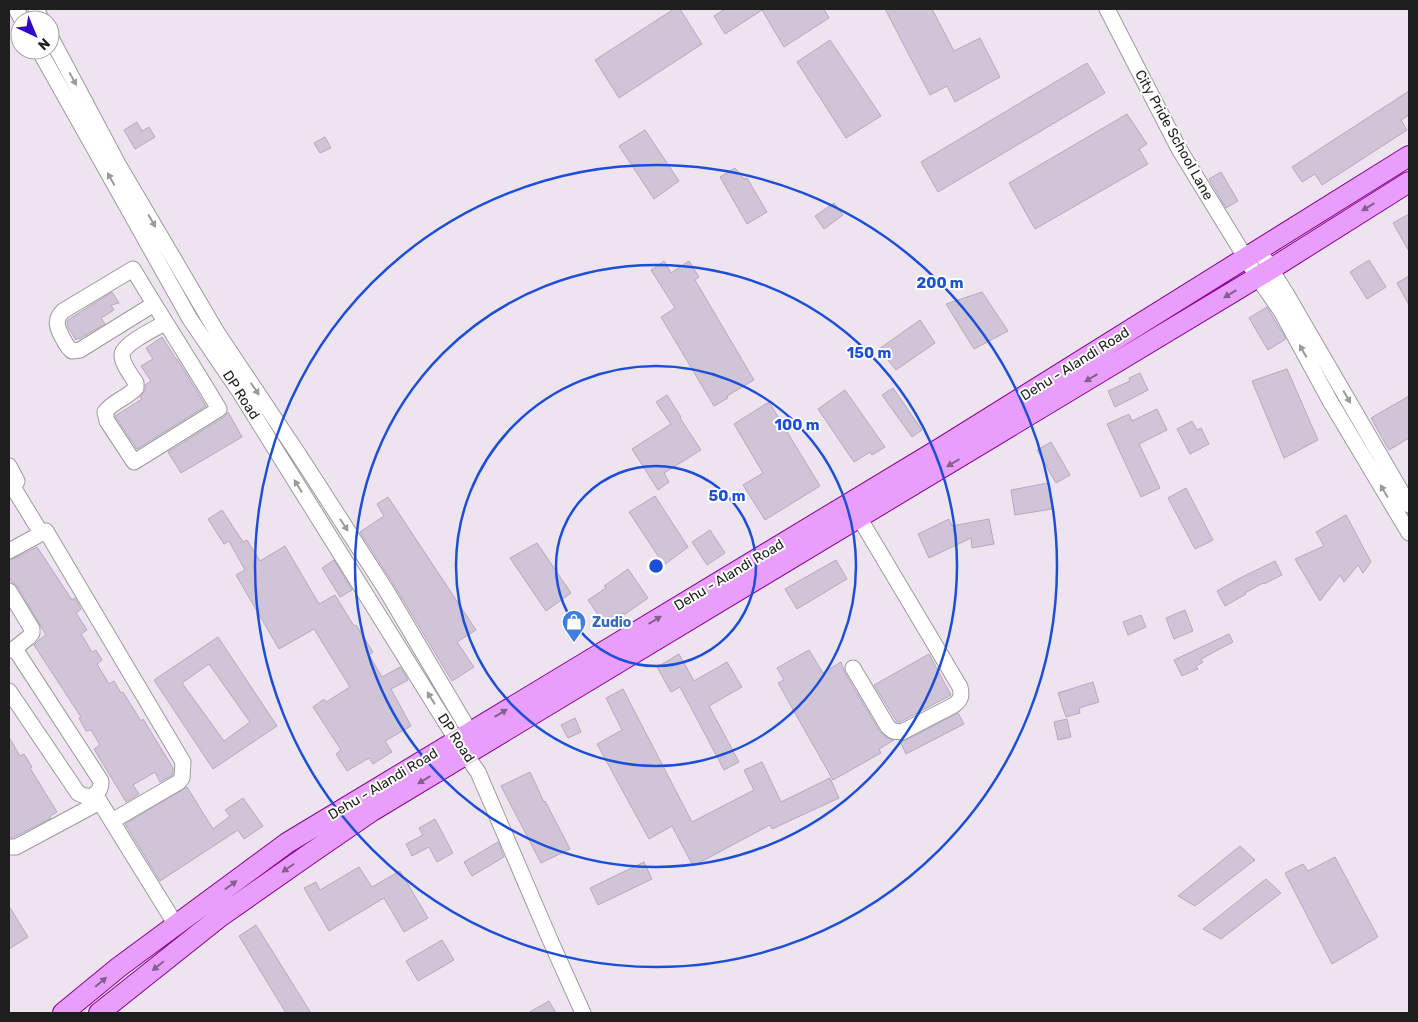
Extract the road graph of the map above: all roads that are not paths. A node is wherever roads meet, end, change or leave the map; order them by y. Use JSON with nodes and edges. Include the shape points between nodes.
{"nodes":[{"id":1,"x":1107,"y":9,"type":"edge"},
{"id":2,"x":60,"y":55,"type":"edge"},
{"id":3,"x":45,"y":60,"type":"edge"},
{"id":4,"x":1409,"y":156,"type":"edge"},
{"id":5,"x":1409,"y":182,"type":"edge"},
{"id":6,"x":1252,"y":254,"type":"junction"},
{"id":7,"x":1265,"y":273,"type":"junction"},
{"id":8,"x":178,"y":298,"type":"junction"},
{"id":9,"x":159,"y":312,"type":"junction"},
{"id":10,"x":234,"y":372,"type":"junction"},
{"id":11,"x":9,"y":466,"type":"edge"},
{"id":12,"x":11,"y":489,"type":"edge"},
{"id":13,"x":1409,"y":505,"type":"edge"},
{"id":14,"x":860,"y":519,"type":"junction"},
{"id":15,"x":41,"y":533,"type":"junction"},
{"id":16,"x":1409,"y":533,"type":"edge"},
{"id":17,"x":9,"y":551,"type":"edge"},
{"id":18,"x":9,"y":591,"type":"edge"},
{"id":19,"x":11,"y":649,"type":"edge"},
{"id":20,"x":853,"y":668,"type":"dead end"},
{"id":21,"x":9,"y":691,"type":"edge"},
{"id":22,"x":468,"y":744,"type":"junction"},
{"id":23,"x":98,"y":798,"type":"junction"},
{"id":24,"x":112,"y":821,"type":"junction"},
{"id":25,"x":296,"y":838,"type":"junction"},
{"id":26,"x":9,"y":847,"type":"edge"},
{"id":27,"x":308,"y":854,"type":"junction"},
{"id":28,"x":176,"y":925,"type":"junction"},
{"id":29,"x":63,"y":1013,"type":"edge"},
{"id":30,"x":99,"y":1013,"type":"edge"},
{"id":31,"x":583,"y":1013,"type":"edge"}],
"edges":[{"from":1,"to":6,"type":"street","name":"City Pride School Lane","via":[[1179,149]]},
{"from":2,"to":10,"type":"street","name":"DP Road","one_way":true,"via":[[118,164],[218,334]]},
{"from":8,"to":3,"type":"street","name":"DP Road","one_way":true},
{"from":4,"to":6,"type":"main road","name":"Dehu - Alandi Road"},
{"from":5,"to":7,"type":"main road","name":"Dehu - Alandi Road","one_way":true},
{"from":6,"to":7,"type":"street","name":"City Pride School Lane"},
{"from":22,"to":6,"type":"main road","name":"Dehu - Alandi Road","one_way":true},
{"from":7,"to":13,"type":"street","one_way":true},
{"from":7,"to":14,"type":"main road","name":"Dehu - Alandi Road","one_way":true},
{"from":16,"to":7,"type":"street","one_way":true,"via":[[1330,400],[1281,311]]},
{"from":8,"to":9,"type":"street"},
{"from":8,"to":10,"type":"street","name":"DP Road","via":[[200,335]]},
{"from":9,"to":9,"type":"street","via":[[133,269],[63,311],[58,316],[57,327],[68,348],[80,350]]},
{"from":9,"to":9,"type":"street","via":[[140,336],[122,351],[136,388],[105,412],[134,462],[219,409]]},
{"from":10,"to":22,"type":"street","name":"DP Road","via":[[239,391]]},
{"from":11,"to":12,"type":"street","via":[[17,481]]},
{"from":12,"to":15,"type":"street"},
{"from":14,"to":20,"type":"street","via":[[962,695],[954,705],[902,732],[893,731]]},
{"from":14,"to":22,"type":"main road","name":"Dehu - Alandi Road"},
{"from":15,"to":17,"type":"street"},
{"from":15,"to":24,"type":"street","via":[[46,531],[183,762],[179,782]]},
{"from":18,"to":19,"type":"street","via":[[32,629],[30,637]]},
{"from":19,"to":23,"type":"street","via":[[19,655],[101,781]]},
{"from":21,"to":23,"type":"street","via":[[78,793]]},
{"from":22,"to":25,"type":"main road","name":"Dehu - Alandi Road"},
{"from":22,"to":27,"type":"main road","name":"Dehu - Alandi Road","one_way":true},
{"from":22,"to":31,"type":"street","name":"DP Road"},
{"from":23,"to":24,"type":"street"},
{"from":23,"to":26,"type":"street","via":[[16,847]]},
{"from":24,"to":28,"type":"street"},
{"from":25,"to":27,"type":"main road"},
{"from":28,"to":25,"type":"main road","name":"Dehu - Alandi Road","one_way":true},
{"from":27,"to":30,"type":"main road","name":"Dehu - Alandi Road","one_way":true,"via":[[220,916]]},
{"from":29,"to":28,"type":"main road","name":"Dehu - Alandi Road","one_way":true}]}
